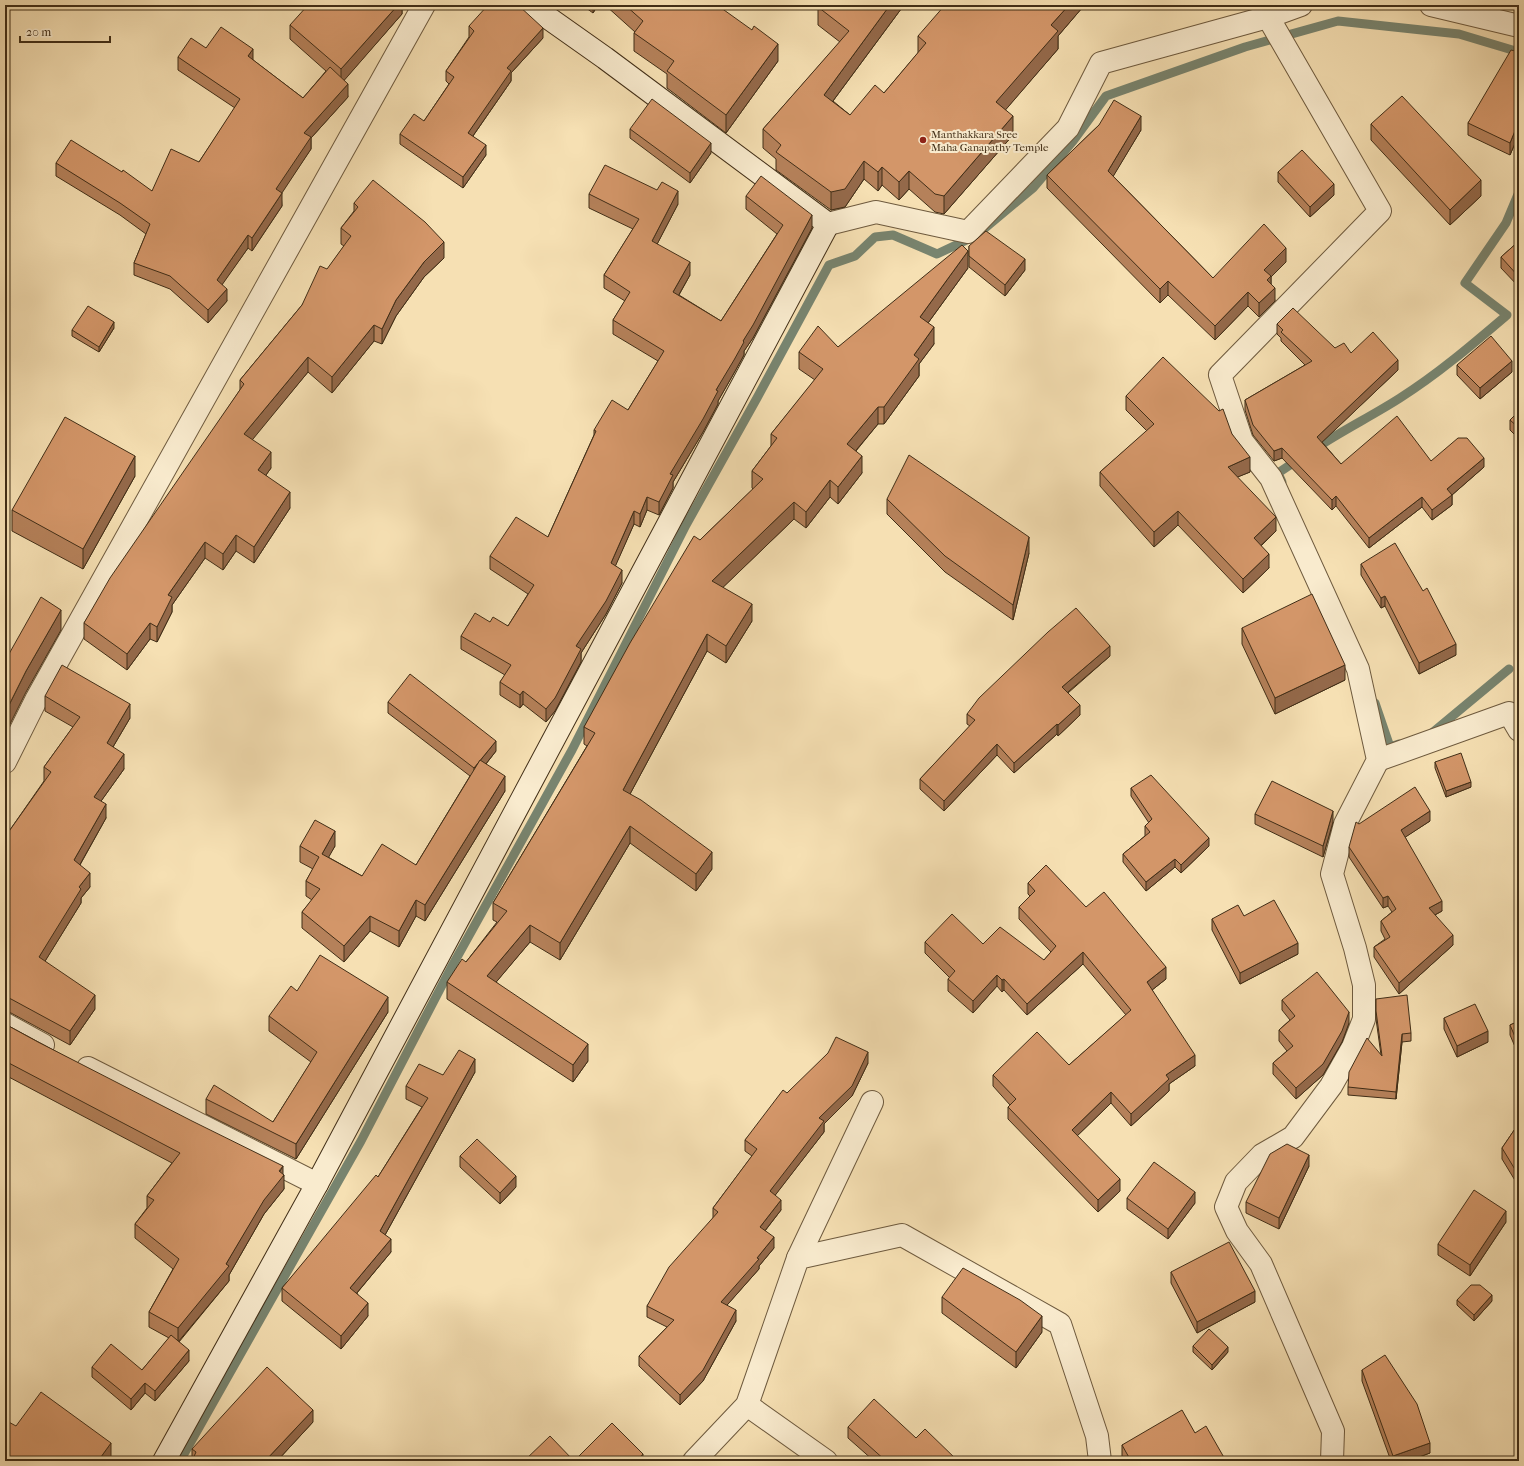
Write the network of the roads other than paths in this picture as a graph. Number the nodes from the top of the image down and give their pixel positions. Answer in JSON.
{"nodes":[{"id":1,"x":424,"y":5,"type":"edge"},
{"id":2,"x":530,"y":5,"type":"edge"},
{"id":3,"x":1301,"y":5,"type":"edge"},
{"id":4,"x":1431,"y":5,"type":"edge"},
{"id":5,"x":1268,"y":17,"type":"junction"},
{"id":6,"x":1519,"y":26,"type":"edge"},
{"id":7,"x":828,"y":224,"type":"junction"},
{"id":8,"x":1519,"y":730,"type":"edge"},
{"id":9,"x":1378,"y":760,"type":"junction"},
{"id":10,"x":5,"y":762,"type":"edge"},
{"id":11,"x":5,"y":1024,"type":"edge"},
{"id":12,"x":872,"y":1102,"type":"dead end"},
{"id":13,"x":317,"y":1184,"type":"junction"},
{"id":14,"x":798,"y":1258,"type":"junction"},
{"id":15,"x":747,"y":1405,"type":"junction"},
{"id":16,"x":164,"y":1461,"type":"edge"},
{"id":17,"x":694,"y":1461,"type":"edge"},
{"id":18,"x":826,"y":1461,"type":"edge"},
{"id":19,"x":1100,"y":1461,"type":"edge"},
{"id":20,"x":1332,"y":1461,"type":"edge"}],
"edges":[{"from":1,"to":10,"type":"street"},
{"from":2,"to":7,"type":"street"},
{"from":3,"to":5,"type":"street"},
{"from":4,"to":6,"type":"street"},
{"from":5,"to":7,"type":"street"},
{"from":5,"to":9,"type":"street"},
{"from":7,"to":13,"type":"street"},
{"from":8,"to":9,"type":"street"},
{"from":9,"to":20,"type":"street"},
{"from":11,"to":13,"type":"street"},
{"from":12,"to":14,"type":"street"},
{"from":13,"to":16,"type":"street"},
{"from":14,"to":15,"type":"street"},
{"from":14,"to":19,"type":"street"},
{"from":15,"to":17,"type":"street"},
{"from":15,"to":18,"type":"street"}]}
